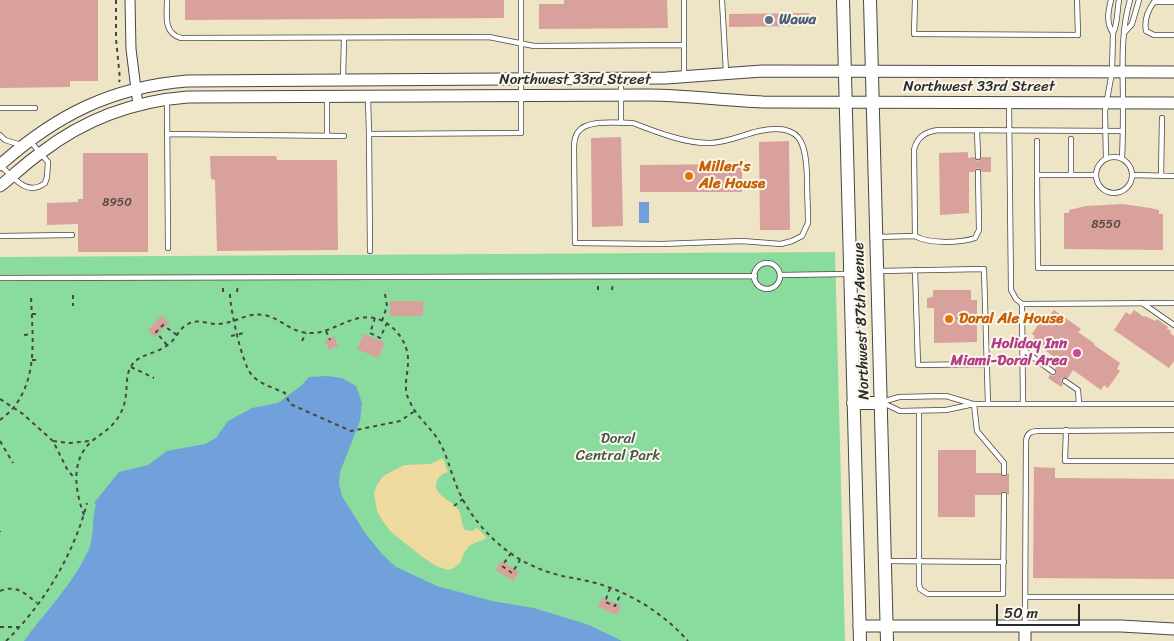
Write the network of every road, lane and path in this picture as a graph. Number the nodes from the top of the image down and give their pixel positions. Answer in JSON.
{"nodes":[{"id":1,"x":116,"y":0,"type":"edge"},
{"id":2,"x":130,"y":0,"type":"edge"},
{"id":3,"x":167,"y":0,"type":"edge"},
{"id":4,"x":521,"y":0,"type":"edge"},
{"id":5,"x":684,"y":0,"type":"edge"},
{"id":6,"x":722,"y":0,"type":"edge"},
{"id":7,"x":843,"y":0,"type":"edge"},
{"id":8,"x":870,"y":0,"type":"edge"},
{"id":9,"x":915,"y":0,"type":"edge"},
{"id":10,"x":1078,"y":0,"type":"edge"},
{"id":11,"x":1111,"y":0,"type":"edge"},
{"id":12,"x":1119,"y":0,"type":"edge"},
{"id":13,"x":1130,"y":0,"type":"edge"},
{"id":14,"x":1140,"y":0,"type":"edge"},
{"id":15,"x":1174,"y":2,"type":"edge"},
{"id":16,"x":1124,"y":32,"type":"junction"},
{"id":17,"x":1113,"y":33,"type":"junction"},
{"id":18,"x":1174,"y":35,"type":"edge"},
{"id":19,"x":344,"y":38,"type":"junction"},
{"id":20,"x":522,"y":43,"type":"junction"},
{"id":21,"x":684,"y":45,"type":"junction"},
{"id":22,"x":845,"y":70,"type":"junction"},
{"id":23,"x":872,"y":70,"type":"junction"},
{"id":24,"x":726,"y":72,"type":"junction"},
{"id":25,"x":1117,"y":72,"type":"junction"},
{"id":26,"x":1174,"y":72,"type":"edge"},
{"id":27,"x":684,"y":77,"type":"junction"},
{"id":28,"x":621,"y":78,"type":"junction"},
{"id":29,"x":349,"y":79,"type":"junction"},
{"id":30,"x":395,"y":79,"type":"junction"},
{"id":31,"x":522,"y":79,"type":"junction"},
{"id":32,"x":119,"y":82,"type":"dead end"},
{"id":33,"x":136,"y":89,"type":"junction"},
{"id":34,"x":521,"y":95,"type":"junction"},
{"id":35,"x":621,"y":95,"type":"junction"},
{"id":36,"x":327,"y":96,"type":"junction"},
{"id":37,"x":368,"y":96,"type":"junction"},
{"id":38,"x":167,"y":99,"type":"junction"},
{"id":39,"x":846,"y":102,"type":"junction"},
{"id":40,"x":873,"y":102,"type":"junction"},
{"id":41,"x":1010,"y":102,"type":"junction"},
{"id":42,"x":1106,"y":103,"type":"junction"},
{"id":43,"x":1123,"y":103,"type":"junction"},
{"id":44,"x":1174,"y":103,"type":"edge"},
{"id":45,"x":138,"y":105,"type":"junction"},
{"id":46,"x":0,"y":108,"type":"edge"},
{"id":47,"x":35,"y":108,"type":"dead end"},
{"id":48,"x":1162,"y":118,"type":"dead end"},
{"id":49,"x":621,"y":123,"type":"junction"},
{"id":50,"x":978,"y":130,"type":"junction"},
{"id":51,"x":1010,"y":130,"type":"junction"},
{"id":52,"x":1105,"y":130,"type":"junction"},
{"id":53,"x":1123,"y":130,"type":"junction"},
{"id":54,"x":167,"y":134,"type":"junction"},
{"id":55,"x":369,"y":134,"type":"junction"},
{"id":56,"x":0,"y":135,"type":"edge"},
{"id":57,"x":327,"y":136,"type":"junction"},
{"id":58,"x":344,"y":136,"type":"dead end"},
{"id":59,"x":1072,"y":139,"type":"dead end"},
{"id":60,"x":1037,"y":141,"type":"dead end"},
{"id":61,"x":26,"y":143,"type":"junction"},
{"id":62,"x":41,"y":152,"type":"junction"},
{"id":63,"x":978,"y":157,"type":"dead end"},
{"id":64,"x":1122,"y":158,"type":"junction"},
{"id":65,"x":1106,"y":159,"type":"junction"},
{"id":66,"x":0,"y":165,"type":"edge"},
{"id":67,"x":978,"y":172,"type":"dead end"},
{"id":68,"x":1037,"y":175,"type":"junction"},
{"id":69,"x":1071,"y":175,"type":"junction"},
{"id":70,"x":1096,"y":175,"type":"junction"},
{"id":71,"x":1132,"y":175,"type":"junction"},
{"id":72,"x":12,"y":176,"type":"junction"},
{"id":73,"x":1161,"y":176,"type":"junction"},
{"id":74,"x":1174,"y":176,"type":"edge"},
{"id":75,"x":0,"y":186,"type":"edge"},
{"id":76,"x":72,"y":235,"type":"dead end"},
{"id":77,"x":0,"y":236,"type":"edge"},
{"id":78,"x":915,"y":236,"type":"junction"},
{"id":79,"x":876,"y":237,"type":"junction"},
{"id":80,"x":168,"y":248,"type":"dead end"},
{"id":81,"x":370,"y":251,"type":"dead end"},
{"id":82,"x":1174,"y":268,"type":"edge"},
{"id":83,"x":915,"y":270,"type":"junction"},
{"id":84,"x":878,"y":271,"type":"junction"},
{"id":85,"x":850,"y":274,"type":"junction"},
{"id":86,"x":780,"y":275,"type":"junction"},
{"id":87,"x":754,"y":276,"type":"junction"},
{"id":88,"x":0,"y":278,"type":"edge"},
{"id":89,"x":598,"y":282,"type":"dead end"},
{"id":90,"x":612,"y":282,"type":"dead end"},
{"id":91,"x":223,"y":283,"type":"dead end"},
{"id":92,"x":238,"y":283,"type":"dead end"},
{"id":93,"x":598,"y":290,"type":"dead end"},
{"id":94,"x":612,"y":290,"type":"dead end"},
{"id":95,"x":223,"y":292,"type":"dead end"},
{"id":96,"x":237,"y":292,"type":"dead end"},
{"id":97,"x":230,"y":294,"type":"dead end"},
{"id":98,"x":385,"y":294,"type":"dead end"},
{"id":99,"x":31,"y":295,"type":"dead end"},
{"id":100,"x":73,"y":295,"type":"dead end"},
{"id":101,"x":1141,"y":303,"type":"junction"},
{"id":102,"x":1174,"y":303,"type":"edge"},
{"id":103,"x":1022,"y":304,"type":"junction"},
{"id":104,"x":74,"y":306,"type":"dead end"},
{"id":105,"x":32,"y":314,"type":"junction"},
{"id":106,"x":40,"y":314,"type":"dead end"},
{"id":107,"x":375,"y":318,"type":"junction"},
{"id":108,"x":234,"y":321,"type":"junction"},
{"id":109,"x":382,"y":321,"type":"junction"},
{"id":110,"x":387,"y":324,"type":"junction"},
{"id":111,"x":1174,"y":325,"type":"edge"},
{"id":112,"x":326,"y":331,"type":"junction"},
{"id":113,"x":244,"y":332,"type":"dead end"},
{"id":114,"x":306,"y":333,"type":"junction"},
{"id":115,"x":32,"y":334,"type":"junction"},
{"id":116,"x":237,"y":334,"type":"junction"},
{"id":117,"x":24,"y":335,"type":"dead end"},
{"id":118,"x":177,"y":335,"type":"junction"},
{"id":119,"x":231,"y":336,"type":"dead end"},
{"id":120,"x":330,"y":340,"type":"dead end"},
{"id":121,"x":302,"y":341,"type":"dead end"},
{"id":122,"x":168,"y":346,"type":"junction"},
{"id":123,"x":1022,"y":349,"type":"junction"},
{"id":124,"x":32,"y":360,"type":"junction"},
{"id":125,"x":40,"y":360,"type":"dead end"},
{"id":126,"x":986,"y":364,"type":"junction"},
{"id":127,"x":131,"y":367,"type":"junction"},
{"id":128,"x":1053,"y":372,"type":"dead end"},
{"id":129,"x":154,"y":378,"type":"dead end"},
{"id":130,"x":1066,"y":381,"type":"dead end"},
{"id":131,"x":0,"y":399,"type":"edge"},
{"id":132,"x":881,"y":402,"type":"junction"},
{"id":133,"x":853,"y":403,"type":"junction"},
{"id":134,"x":974,"y":404,"type":"junction"},
{"id":135,"x":988,"y":404,"type":"junction"},
{"id":136,"x":1022,"y":404,"type":"junction"},
{"id":137,"x":1079,"y":404,"type":"junction"},
{"id":138,"x":1174,"y":404,"type":"edge"},
{"id":139,"x":14,"y":408,"type":"junction"},
{"id":140,"x":415,"y":411,"type":"junction"},
{"id":141,"x":920,"y":411,"type":"junction"},
{"id":142,"x":0,"y":420,"type":"edge"},
{"id":143,"x":1066,"y":430,"type":"junction"},
{"id":144,"x":1174,"y":430,"type":"edge"},
{"id":145,"x":0,"y":441,"type":"edge"},
{"id":146,"x":53,"y":441,"type":"junction"},
{"id":147,"x":92,"y":441,"type":"junction"},
{"id":148,"x":1174,"y":461,"type":"edge"},
{"id":149,"x":13,"y":463,"type":"dead end"},
{"id":150,"x":1004,"y":473,"type":"dead end"},
{"id":151,"x":76,"y":479,"type":"junction"},
{"id":152,"x":1004,"y":495,"type":"dead end"},
{"id":153,"x":463,"y":499,"type":"junction"},
{"id":154,"x":87,"y":503,"type":"dead end"},
{"id":155,"x":454,"y":506,"type":"dead end"},
{"id":156,"x":84,"y":514,"type":"junction"},
{"id":157,"x":511,"y":554,"type":"junction"},
{"id":158,"x":521,"y":560,"type":"junction"},
{"id":159,"x":885,"y":561,"type":"junction"},
{"id":160,"x":919,"y":562,"type":"junction"},
{"id":161,"x":1004,"y":562,"type":"junction"},
{"id":162,"x":610,"y":588,"type":"junction"},
{"id":163,"x":0,"y":591,"type":"edge"},
{"id":164,"x":621,"y":592,"type":"junction"},
{"id":165,"x":1025,"y":597,"type":"junction"},
{"id":166,"x":1174,"y":597,"type":"edge"},
{"id":167,"x":38,"y":604,"type":"junction"},
{"id":168,"x":859,"y":626,"type":"junction"},
{"id":169,"x":886,"y":626,"type":"junction"},
{"id":170,"x":1025,"y":626,"type":"junction"},
{"id":171,"x":0,"y":627,"type":"edge"},
{"id":172,"x":20,"y":627,"type":"junction"},
{"id":173,"x":1174,"y":629,"type":"edge"},
{"id":174,"x":6,"y":641,"type":"edge"},
{"id":175,"x":688,"y":641,"type":"edge"},
{"id":176,"x":860,"y":641,"type":"edge"},
{"id":177,"x":887,"y":641,"type":"edge"},
{"id":178,"x":1026,"y":641,"type":"edge"}],
"edges":[{"from":1,"to":32,"type":"path"},
{"from":2,"to":33,"type":"street"},
{"from":3,"to":19,"type":"lane"},
{"from":4,"to":20,"type":"lane"},
{"from":5,"to":21,"type":"lane"},
{"from":6,"to":24,"type":"lane"},
{"from":7,"to":22,"type":"main road","name":"Northwest 87th Avenue"},
{"from":8,"to":23,"type":"main road","name":"Northwest 87th Avenue"},
{"from":9,"to":10,"type":"lane"},
{"from":11,"to":17,"type":"lane"},
{"from":12,"to":17,"type":"lane"},
{"from":13,"to":16,"type":"lane"},
{"from":14,"to":16,"type":"lane"},
{"from":15,"to":18,"type":"lane"},
{"from":16,"to":25,"type":"lane"},
{"from":17,"to":25,"type":"lane"},
{"from":19,"to":20,"type":"lane"},
{"from":19,"to":29,"type":"lane"},
{"from":20,"to":21,"type":"lane"},
{"from":20,"to":31,"type":"lane"},
{"from":21,"to":27,"type":"lane"},
{"from":22,"to":23,"type":"street","name":"Northwest 33rd Street"},
{"from":22,"to":24,"type":"street","name":"Northwest 33rd Street"},
{"from":22,"to":39,"type":"main road","name":"Northwest 87th Avenue"},
{"from":23,"to":25,"type":"street","name":"Northwest 33rd Street"},
{"from":23,"to":40,"type":"main road","name":"Northwest 87th Avenue"},
{"from":24,"to":27,"type":"street","name":"Northwest 33rd Street"},
{"from":25,"to":26,"type":"street","name":"Northwest 33rd Street"},
{"from":25,"to":42,"type":"lane"},
{"from":25,"to":43,"type":"lane"},
{"from":27,"to":28,"type":"street","name":"Northwest 33rd Street"},
{"from":28,"to":31,"type":"street","name":"Northwest 33rd Street"},
{"from":28,"to":35,"type":"lane"},
{"from":29,"to":30,"type":"street","name":"Northwest 33rd Street"},
{"from":29,"to":33,"type":"street","name":"Northwest 33rd Street"},
{"from":29,"to":37,"type":"street"},
{"from":30,"to":31,"type":"street","name":"Northwest 33rd Street"},
{"from":30,"to":37,"type":"street"},
{"from":31,"to":34,"type":"lane"},
{"from":33,"to":45,"type":"street"},
{"from":33,"to":61,"type":"street","name":"Northwest 33rd Street"},
{"from":34,"to":35,"type":"street","name":"Northwest 33rd Street"},
{"from":34,"to":37,"type":"street","name":"Northwest 33rd Street"},
{"from":34,"to":55,"type":"lane"},
{"from":35,"to":39,"type":"street","name":"Northwest 33rd Street"},
{"from":35,"to":49,"type":"lane"},
{"from":36,"to":37,"type":"street","name":"Northwest 33rd Street"},
{"from":36,"to":38,"type":"street","name":"Northwest 33rd Street"},
{"from":36,"to":57,"type":"lane"},
{"from":37,"to":55,"type":"lane"},
{"from":38,"to":45,"type":"street","name":"Northwest 33rd Street"},
{"from":38,"to":54,"type":"lane"},
{"from":39,"to":40,"type":"street","name":"Northwest 33rd Street"},
{"from":39,"to":85,"type":"main road","name":"Northwest 87th Avenue"},
{"from":40,"to":41,"type":"street","name":"Northwest 33rd Street"},
{"from":40,"to":79,"type":"main road","name":"Northwest 87th Avenue"},
{"from":41,"to":42,"type":"street","name":"Northwest 33rd Street"},
{"from":41,"to":51,"type":"lane"},
{"from":42,"to":43,"type":"street","name":"Northwest 33rd Street"},
{"from":42,"to":52,"type":"lane"},
{"from":43,"to":44,"type":"street","name":"Northwest 33rd Street"},
{"from":43,"to":53,"type":"lane"},
{"from":45,"to":62,"type":"street","name":"Northwest 33rd Street"},
{"from":46,"to":47,"type":"lane"},
{"from":48,"to":73,"type":"lane"},
{"from":49,"to":49,"type":"lane"},
{"from":50,"to":51,"type":"lane"},
{"from":50,"to":63,"type":"lane"},
{"from":50,"to":78,"type":"lane"},
{"from":51,"to":52,"type":"lane"},
{"from":51,"to":103,"type":"lane"},
{"from":52,"to":53,"type":"lane"},
{"from":52,"to":65,"type":"lane"},
{"from":53,"to":64,"type":"lane"},
{"from":54,"to":57,"type":"lane"},
{"from":54,"to":80,"type":"lane"},
{"from":55,"to":81,"type":"lane"},
{"from":56,"to":61,"type":"lane"},
{"from":57,"to":58,"type":"lane"},
{"from":59,"to":69,"type":"lane"},
{"from":60,"to":68,"type":"lane"},
{"from":61,"to":62,"type":"lane"},
{"from":61,"to":66,"type":"street","name":"Northwest 33rd Street"},
{"from":62,"to":72,"type":"street","name":"Northwest 33rd Street"},
{"from":62,"to":72,"type":"lane"},
{"from":64,"to":65,"type":"lane"},
{"from":64,"to":71,"type":"lane"},
{"from":65,"to":70,"type":"lane"},
{"from":66,"to":72,"type":"lane"},
{"from":67,"to":78,"type":"lane"},
{"from":68,"to":69,"type":"lane"},
{"from":68,"to":82,"type":"lane"},
{"from":69,"to":70,"type":"lane"},
{"from":70,"to":71,"type":"lane"},
{"from":71,"to":73,"type":"lane"},
{"from":72,"to":75,"type":"street","name":"Northwest 33rd Street"},
{"from":73,"to":74,"type":"lane"},
{"from":76,"to":77,"type":"lane"},
{"from":78,"to":79,"type":"lane"},
{"from":79,"to":84,"type":"main road","name":"Northwest 87th Avenue"},
{"from":83,"to":84,"type":"lane"},
{"from":83,"to":126,"type":"lane"},
{"from":83,"to":126,"type":"lane"},
{"from":84,"to":132,"type":"main road","name":"Northwest 87th Avenue"},
{"from":85,"to":86,"type":"lane"},
{"from":85,"to":133,"type":"main road","name":"Northwest 87th Avenue"},
{"from":86,"to":87,"type":"lane"},
{"from":86,"to":87,"type":"lane"},
{"from":87,"to":88,"type":"lane"},
{"from":89,"to":93,"type":"path"},
{"from":90,"to":94,"type":"path"},
{"from":91,"to":95,"type":"path"},
{"from":92,"to":96,"type":"path"},
{"from":97,"to":108,"type":"path"},
{"from":98,"to":109,"type":"path"},
{"from":99,"to":105,"type":"path"},
{"from":100,"to":104,"type":"path"},
{"from":101,"to":102,"type":"lane"},
{"from":101,"to":103,"type":"lane"},
{"from":101,"to":111,"type":"lane"},
{"from":103,"to":123,"type":"lane"},
{"from":105,"to":106,"type":"path"},
{"from":105,"to":115,"type":"path"},
{"from":107,"to":109,"type":"path"},
{"from":107,"to":110,"type":"path"},
{"from":107,"to":112,"type":"path"},
{"from":108,"to":114,"type":"path"},
{"from":108,"to":116,"type":"path"},
{"from":108,"to":118,"type":"path"},
{"from":109,"to":110,"type":"path"},
{"from":110,"to":140,"type":"path"},
{"from":112,"to":114,"type":"path"},
{"from":112,"to":120,"type":"path"},
{"from":113,"to":116,"type":"path"},
{"from":114,"to":121,"type":"path"},
{"from":115,"to":117,"type":"path"},
{"from":115,"to":124,"type":"path"},
{"from":116,"to":119,"type":"path"},
{"from":116,"to":140,"type":"path"},
{"from":118,"to":122,"type":"path"},
{"from":118,"to":122,"type":"path"},
{"from":122,"to":127,"type":"path"},
{"from":123,"to":128,"type":"lane"},
{"from":123,"to":136,"type":"lane"},
{"from":124,"to":125,"type":"path"},
{"from":124,"to":139,"type":"path"},
{"from":126,"to":135,"type":"lane"},
{"from":127,"to":129,"type":"path"},
{"from":127,"to":147,"type":"path"},
{"from":130,"to":137,"type":"lane"},
{"from":131,"to":139,"type":"path"},
{"from":132,"to":133,"type":"main road"},
{"from":132,"to":134,"type":"lane"},
{"from":132,"to":141,"type":"lane"},
{"from":132,"to":159,"type":"main road","name":"Northwest 87th Avenue"},
{"from":133,"to":168,"type":"main road","name":"Northwest 87th Avenue"},
{"from":134,"to":135,"type":"lane"},
{"from":134,"to":141,"type":"lane"},
{"from":134,"to":150,"type":"lane"},
{"from":135,"to":136,"type":"lane"},
{"from":136,"to":137,"type":"lane"},
{"from":137,"to":138,"type":"lane"},
{"from":139,"to":142,"type":"path"},
{"from":139,"to":146,"type":"path"},
{"from":140,"to":153,"type":"path"},
{"from":141,"to":160,"type":"lane"},
{"from":143,"to":144,"type":"lane"},
{"from":143,"to":148,"type":"lane"},
{"from":143,"to":165,"type":"lane"},
{"from":145,"to":149,"type":"path"},
{"from":146,"to":147,"type":"path"},
{"from":146,"to":151,"type":"path"},
{"from":147,"to":151,"type":"path"},
{"from":151,"to":156,"type":"path"},
{"from":152,"to":161,"type":"lane"},
{"from":153,"to":155,"type":"path"},
{"from":153,"to":157,"type":"path"},
{"from":154,"to":156,"type":"path"},
{"from":156,"to":167,"type":"path"},
{"from":157,"to":158,"type":"path"},
{"from":157,"to":158,"type":"path"},
{"from":158,"to":162,"type":"path"},
{"from":159,"to":160,"type":"lane"},
{"from":159,"to":169,"type":"main road","name":"Northwest 87th Avenue"},
{"from":160,"to":161,"type":"lane"},
{"from":160,"to":161,"type":"lane"},
{"from":162,"to":164,"type":"path"},
{"from":162,"to":164,"type":"path"},
{"from":163,"to":167,"type":"path"},
{"from":164,"to":175,"type":"path"},
{"from":165,"to":166,"type":"lane"},
{"from":165,"to":170,"type":"lane"},
{"from":167,"to":172,"type":"path"},
{"from":168,"to":169,"type":"street"},
{"from":168,"to":176,"type":"main road","name":"Northwest 87th Avenue"},
{"from":169,"to":170,"type":"street"},
{"from":169,"to":177,"type":"main road","name":"Northwest 87th Avenue"},
{"from":170,"to":173,"type":"street"},
{"from":170,"to":178,"type":"street"},
{"from":171,"to":172,"type":"path"},
{"from":172,"to":174,"type":"path"}]}
